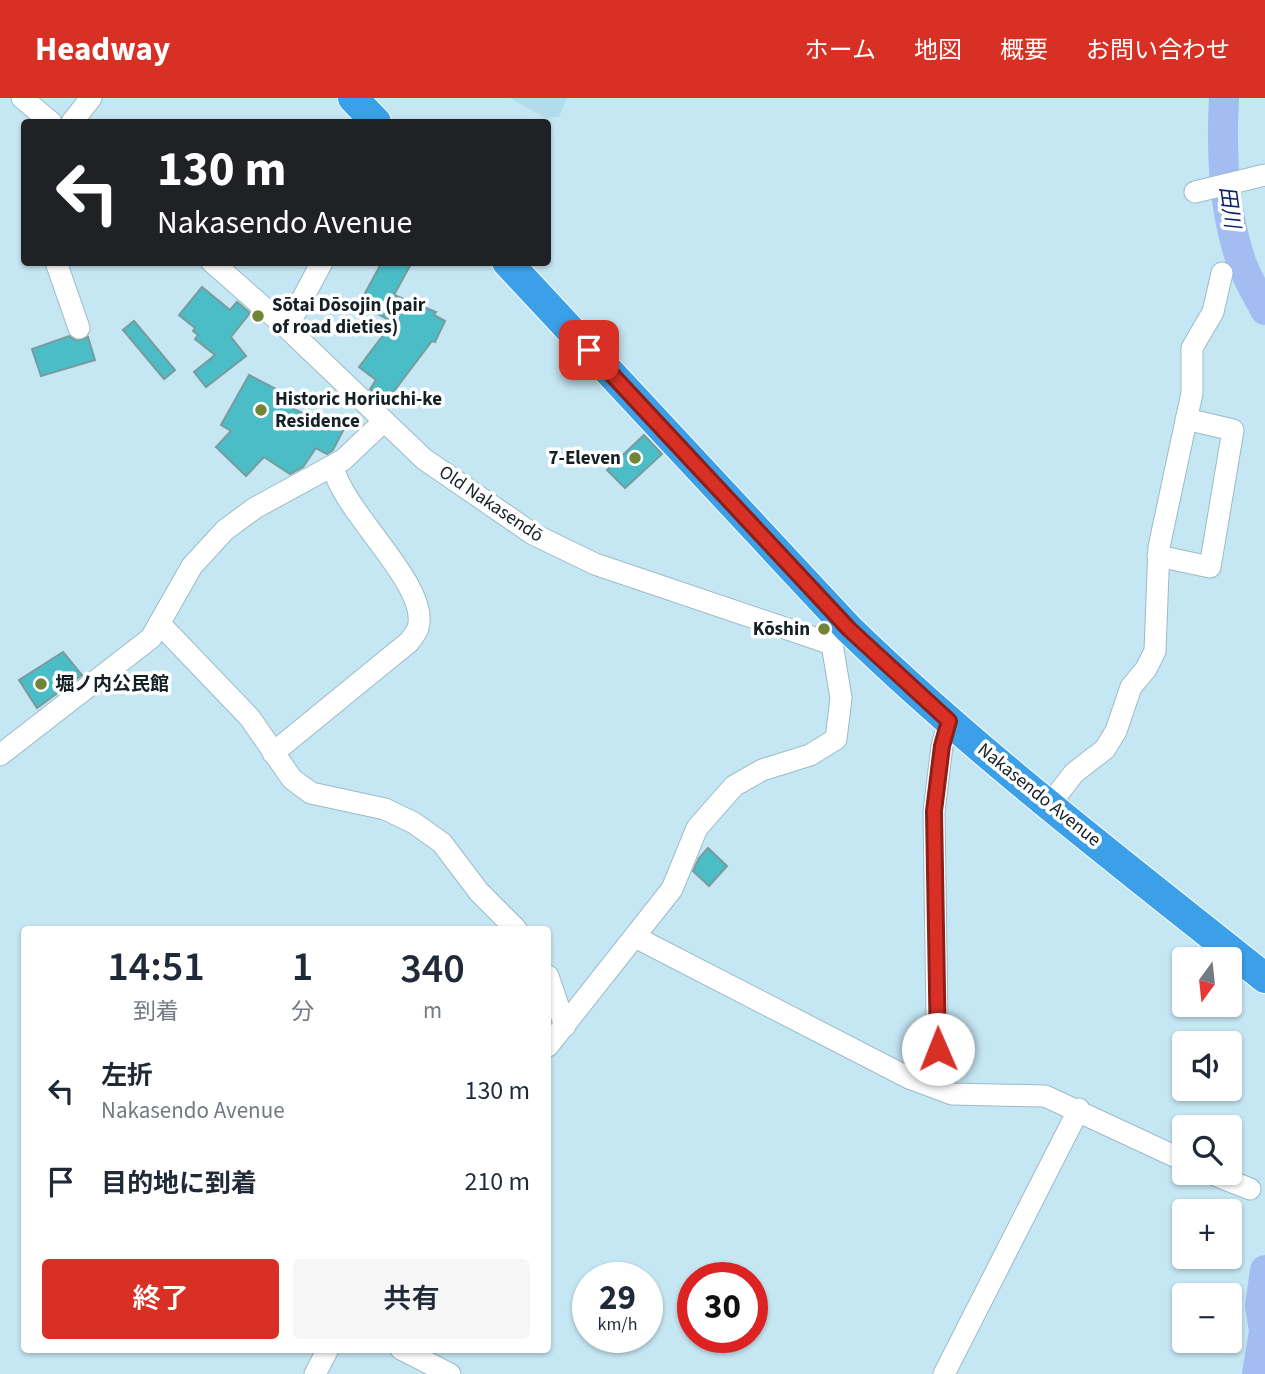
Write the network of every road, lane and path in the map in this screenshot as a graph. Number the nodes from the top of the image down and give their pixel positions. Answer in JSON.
{"nodes":[{"id":1,"x":22,"y":98,"type":"edge"},
{"id":2,"x":91,"y":98,"type":"edge"},
{"id":3,"x":353,"y":98,"type":"edge"},
{"id":4,"x":47,"y":119,"type":"edge"},
{"id":5,"x":74,"y":119,"type":"edge"},
{"id":6,"x":373,"y":119,"type":"edge"},
{"id":7,"x":1265,"y":176,"type":"edge"},
{"id":8,"x":1198,"y":192,"type":"dead end"},
{"id":9,"x":57,"y":266,"type":"edge"},
{"id":10,"x":217,"y":266,"type":"edge"},
{"id":11,"x":320,"y":266,"type":"edge"},
{"id":12,"x":511,"y":266,"type":"edge"},
{"id":13,"x":1222,"y":273,"type":"dead end"},
{"id":14,"x":79,"y":328,"type":"dead end"},
{"id":15,"x":287,"y":328,"type":"junction"},
{"id":16,"x":1186,"y":419,"type":"junction"},
{"id":17,"x":383,"y":422,"type":"junction"},
{"id":18,"x":333,"y":466,"type":"junction"},
{"id":19,"x":1158,"y":556,"type":"junction"},
{"id":20,"x":161,"y":625,"type":"junction"},
{"id":21,"x":841,"y":636,"type":"junction"},
{"id":22,"x":949,"y":721,"type":"junction"},
{"id":23,"x":273,"y":753,"type":"junction"},
{"id":24,"x":0,"y":755,"type":"edge"},
{"id":25,"x":1050,"y":804,"type":"junction"},
{"id":26,"x":513,"y":926,"type":"edge"},
{"id":27,"x":635,"y":937,"type":"junction"},
{"id":28,"x":1265,"y":978,"type":"edge"},
{"id":29,"x":551,"y":985,"type":"edge"},
{"id":30,"x":565,"y":1026,"type":"junction"},
{"id":31,"x":551,"y":1042,"type":"edge"},
{"id":32,"x":938,"y":1089,"type":"junction"},
{"id":33,"x":1079,"y":1109,"type":"junction"},
{"id":34,"x":1172,"y":1155,"type":"edge"},
{"id":35,"x":1240,"y":1185,"type":"edge"},
{"id":36,"x":1250,"y":1189,"type":"dead end"},
{"id":37,"x":326,"y":1353,"type":"edge"},
{"id":38,"x":409,"y":1353,"type":"edge"},
{"id":39,"x":315,"y":1374,"type":"edge"},
{"id":40,"x":450,"y":1374,"type":"edge"},
{"id":41,"x":944,"y":1374,"type":"edge"}],
"edges":[{"from":1,"to":4,"type":"street"},
{"from":2,"to":5,"type":"street"},
{"from":3,"to":6,"type":"highway"},
{"from":7,"to":8,"type":"street"},
{"from":9,"to":14,"type":"street"},
{"from":10,"to":15,"type":"street","name":"Old Nakasendō"},
{"from":11,"to":15,"type":"street"},
{"from":12,"to":21,"type":"highway","name":"Nakasendo Avenue"},
{"from":13,"to":16,"type":"street"},
{"from":15,"to":17,"type":"street","name":"Old Nakasendō"},
{"from":16,"to":19,"type":"street"},
{"from":16,"to":19,"type":"street"},
{"from":17,"to":18,"type":"street"},
{"from":17,"to":21,"type":"street","name":"Old Nakasendō"},
{"from":18,"to":20,"type":"street"},
{"from":18,"to":23,"type":"street"},
{"from":19,"to":25,"type":"street"},
{"from":20,"to":23,"type":"street"},
{"from":20,"to":24,"type":"street"},
{"from":21,"to":22,"type":"highway","name":"Nakasendo Avenue"},
{"from":21,"to":27,"type":"street"},
{"from":22,"to":25,"type":"highway","name":"Nakasendo Avenue"},
{"from":22,"to":32,"type":"street"},
{"from":23,"to":26,"type":"street"},
{"from":25,"to":28,"type":"highway","name":"Nakasendo Avenue"},
{"from":27,"to":30,"type":"street"},
{"from":27,"to":32,"type":"street"},
{"from":29,"to":30,"type":"street"},
{"from":30,"to":31,"type":"street"},
{"from":32,"to":33,"type":"street"},
{"from":33,"to":34,"type":"street"},
{"from":33,"to":41,"type":"street"},
{"from":35,"to":36,"type":"street"},
{"from":37,"to":39,"type":"street"},
{"from":38,"to":40,"type":"street"}]}
